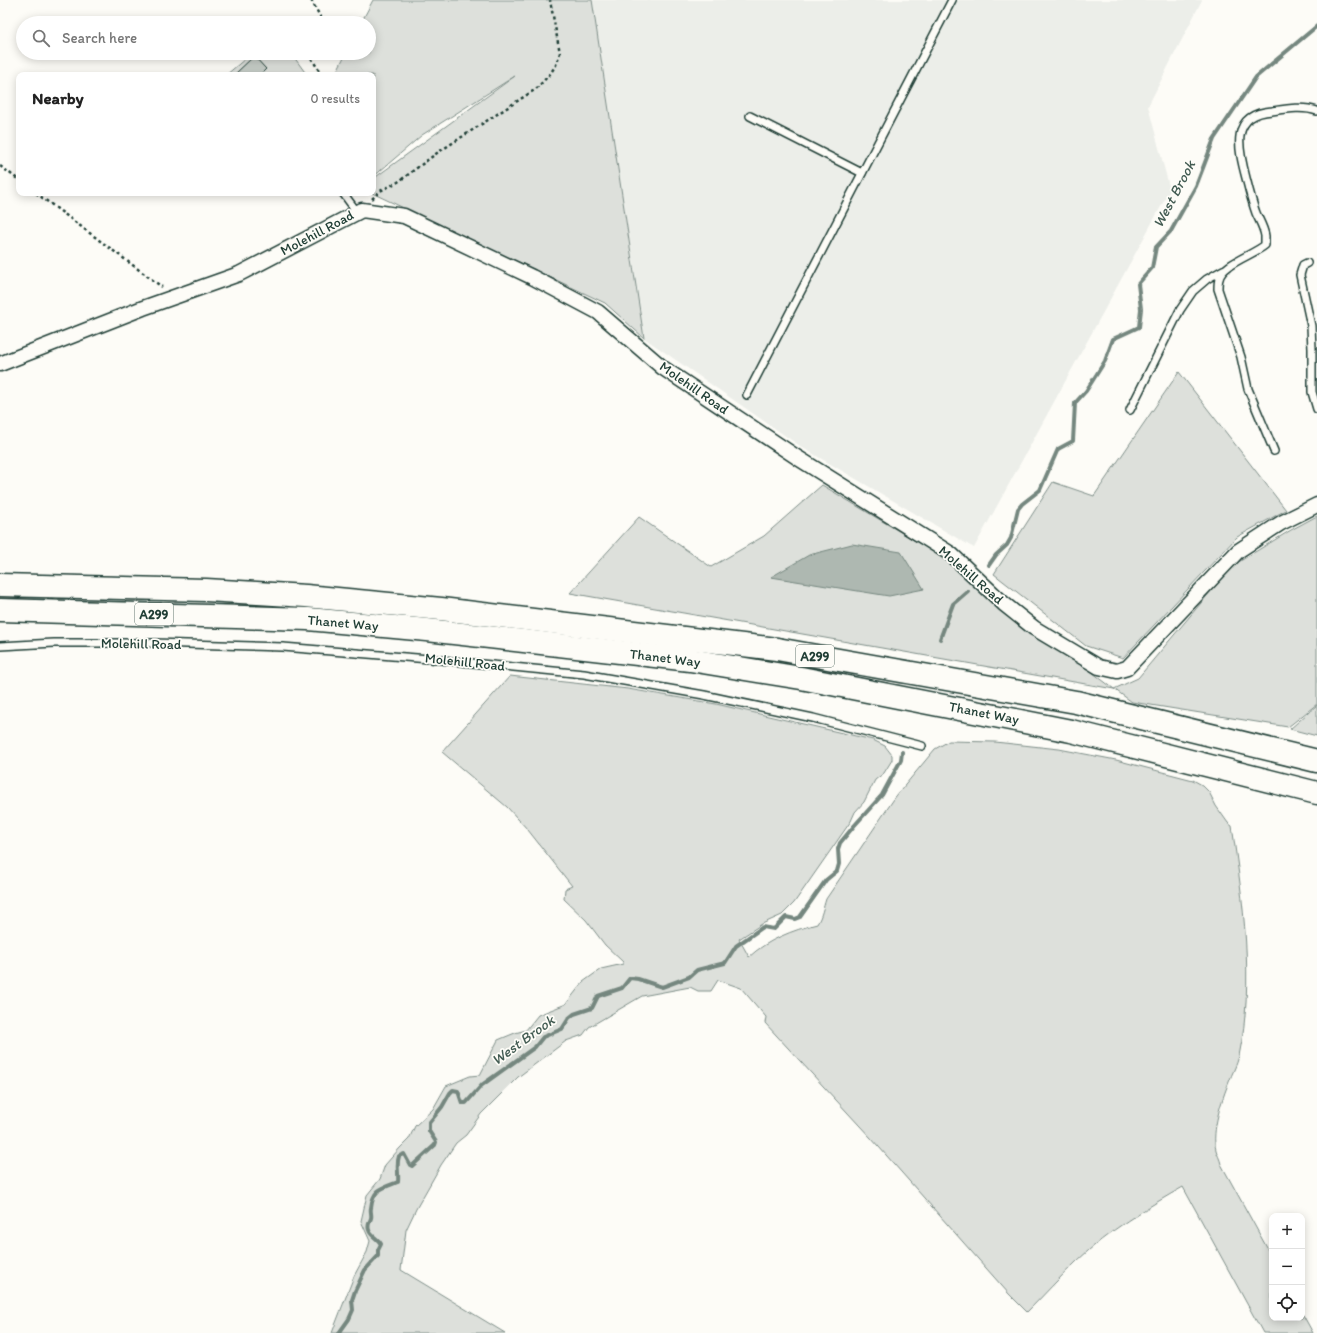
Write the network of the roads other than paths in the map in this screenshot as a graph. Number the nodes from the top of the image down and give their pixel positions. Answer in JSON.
{"nodes":[{"id":1,"x":952,"y":0,"type":"edge"},
{"id":2,"x":1317,"y":111,"type":"edge"},
{"id":3,"x":750,"y":116,"type":"dead end"},
{"id":4,"x":862,"y":173,"type":"junction"},
{"id":5,"x":346,"y":196,"type":"edge"},
{"id":6,"x":360,"y":211,"type":"junction"},
{"id":7,"x":1307,"y":263,"type":"dead end"},
{"id":8,"x":1226,"y":268,"type":"junction"},
{"id":9,"x":0,"y":364,"type":"edge"},
{"id":10,"x":747,"y":395,"type":"dead end"},
{"id":11,"x":1317,"y":409,"type":"edge"},
{"id":12,"x":1130,"y":410,"type":"dead end"},
{"id":13,"x":1274,"y":451,"type":"dead end"},
{"id":14,"x":1317,"y":505,"type":"edge"},
{"id":15,"x":0,"y":586,"type":"edge"},
{"id":16,"x":0,"y":610,"type":"edge"},
{"id":17,"x":0,"y":646,"type":"edge"},
{"id":18,"x":922,"y":746,"type":"dead end"},
{"id":19,"x":1317,"y":761,"type":"edge"},
{"id":20,"x":1317,"y":793,"type":"edge"}],
"edges":[{"from":1,"to":4,"type":"lane"},
{"from":2,"to":8,"type":"lane"},
{"from":3,"to":4,"type":"lane"},
{"from":4,"to":10,"type":"lane"},
{"from":5,"to":6,"type":"lane"},
{"from":6,"to":9,"type":"street","name":"Molehill Road"},
{"from":6,"to":14,"type":"street","name":"Molehill Road"},
{"from":7,"to":11,"type":"lane"},
{"from":8,"to":12,"type":"lane"},
{"from":8,"to":13,"type":"lane"},
{"from":15,"to":19,"type":"highway","name":"Thanet Way","number":"A299"},
{"from":16,"to":20,"type":"highway","name":"Thanet Way","number":"A299"},
{"from":17,"to":18,"type":"lane","name":"Molehill Road"}]}
